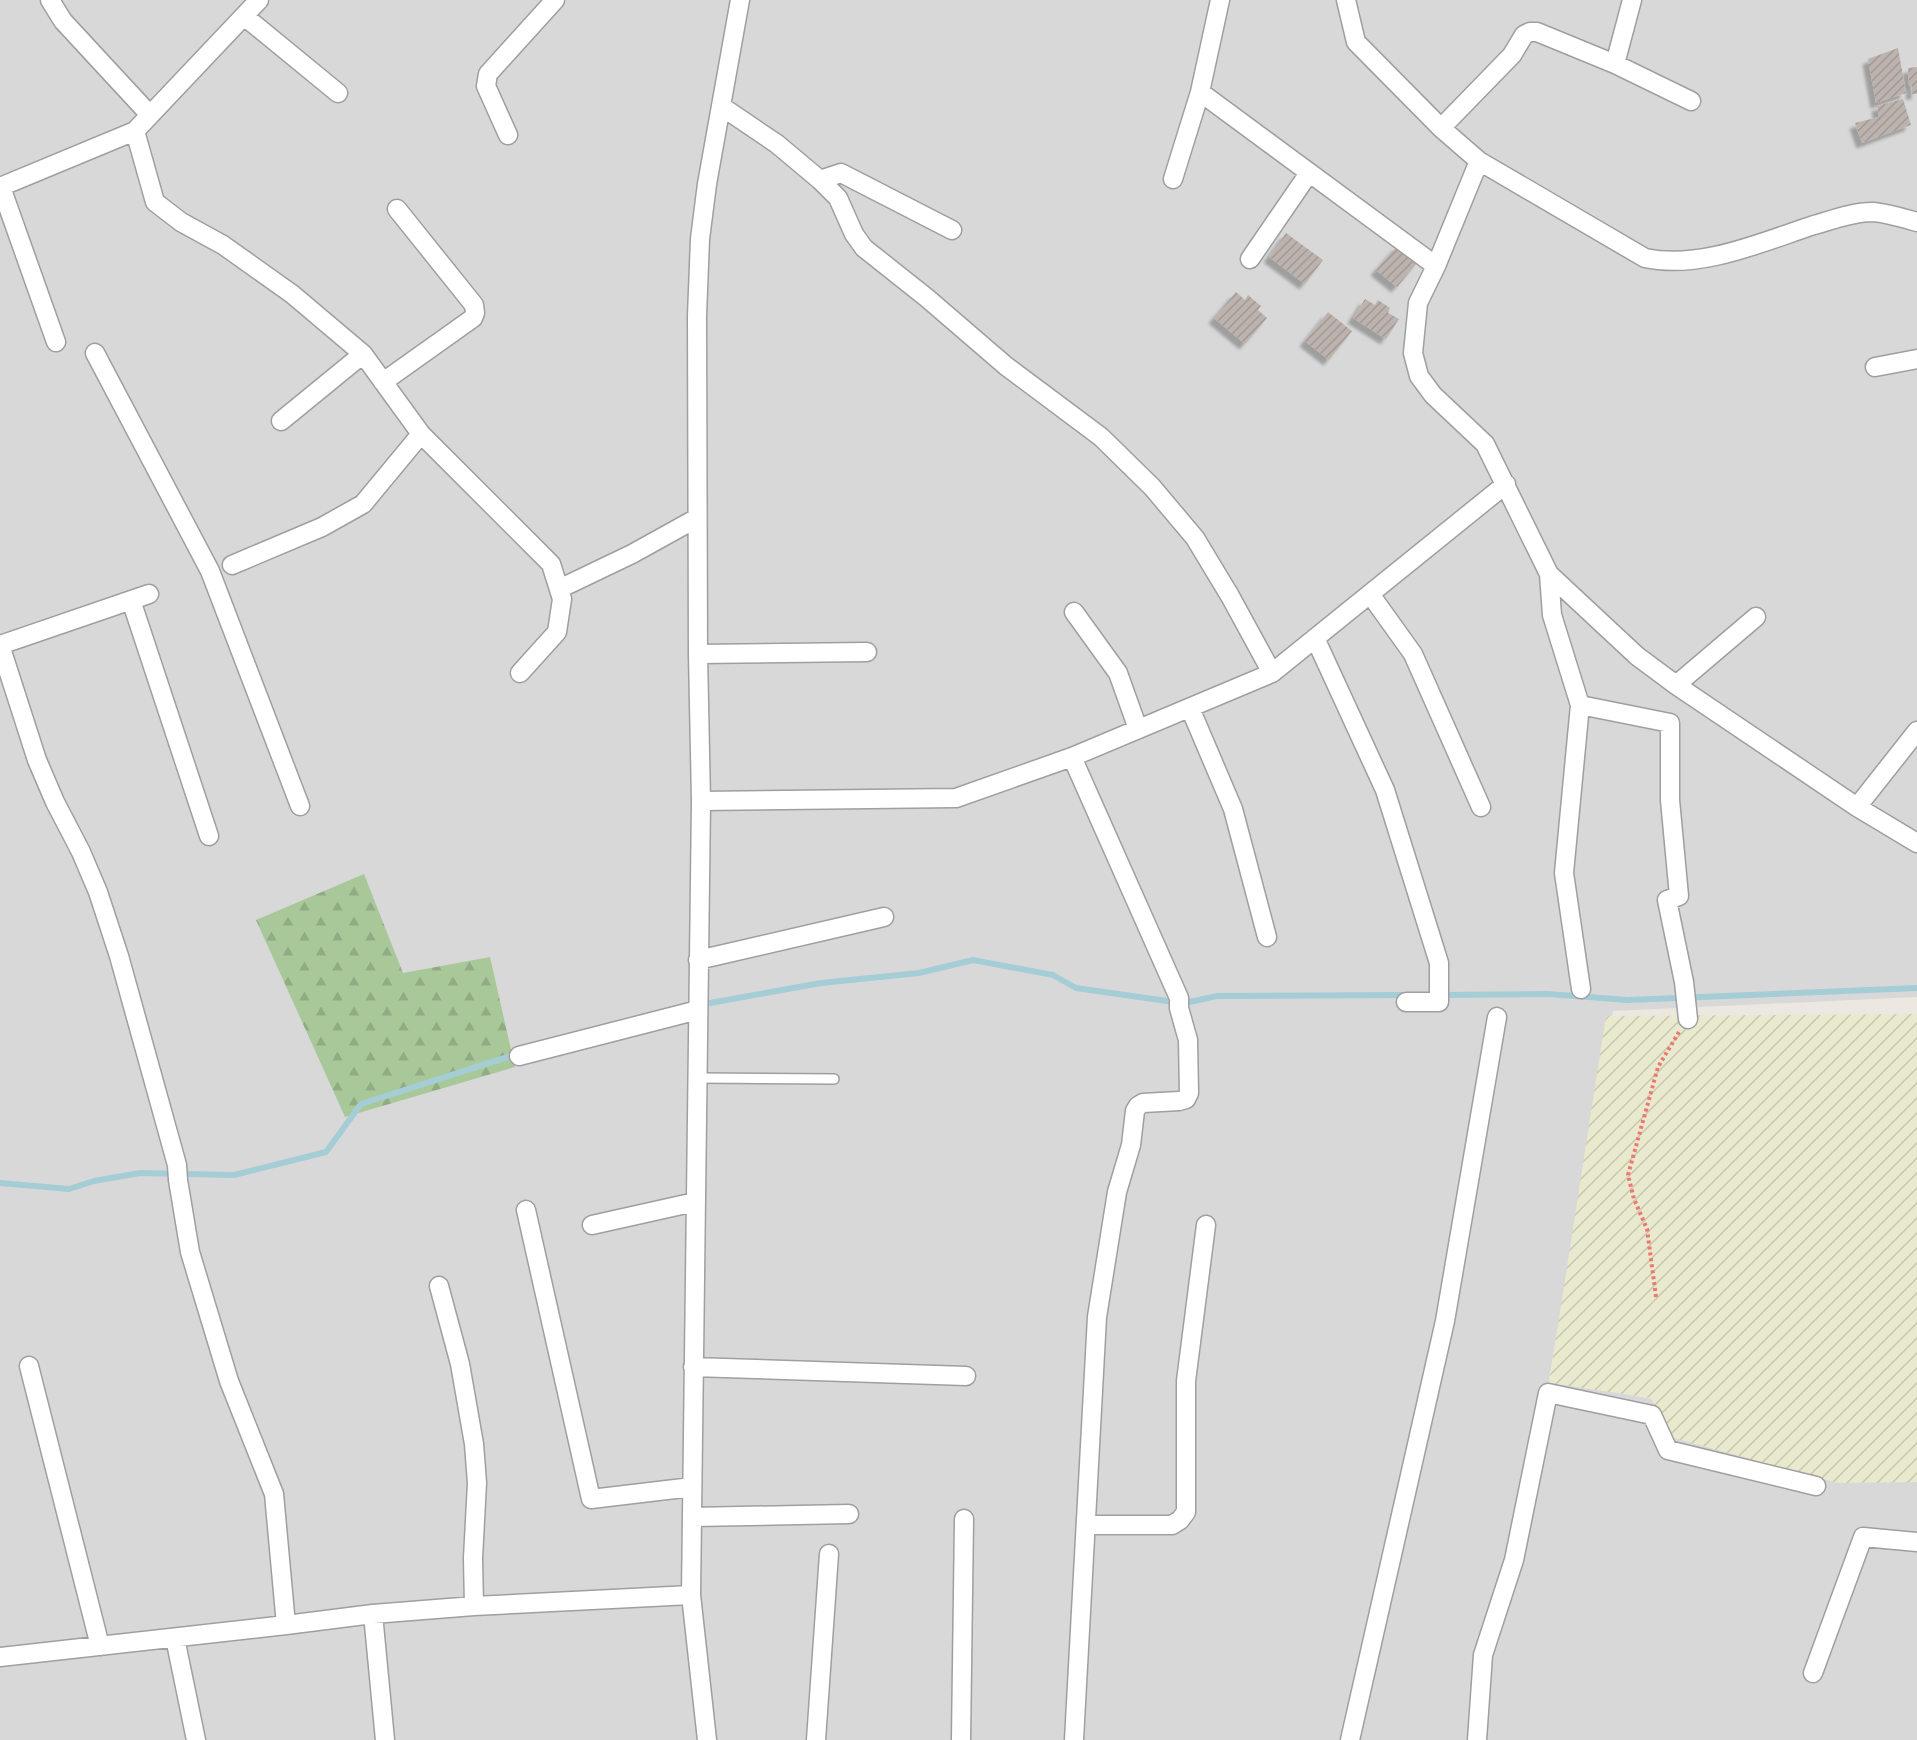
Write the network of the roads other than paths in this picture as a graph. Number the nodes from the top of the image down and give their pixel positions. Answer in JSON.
{"nodes":[{"id":1,"x":50,"y":0,"type":"edge"},
{"id":2,"x":260,"y":0,"type":"edge"},
{"id":3,"x":555,"y":0,"type":"edge"},
{"id":4,"x":740,"y":0,"type":"edge"},
{"id":5,"x":1220,"y":0,"type":"edge"},
{"id":6,"x":1346,"y":0,"type":"edge"},
{"id":7,"x":1632,"y":0,"type":"edge"},
{"id":8,"x":244,"y":16,"type":"junction"},
{"id":9,"x":1615,"y":64,"type":"junction"},
{"id":10,"x":1200,"y":92,"type":"junction"},
{"id":11,"x":338,"y":93,"type":"dead end"},
{"id":12,"x":1691,"y":101,"type":"dead end"},
{"id":13,"x":721,"y":106,"type":"junction"},
{"id":14,"x":150,"y":115,"type":"junction"},
{"id":15,"x":1441,"y":128,"type":"junction"},
{"id":16,"x":135,"y":131,"type":"junction"},
{"id":17,"x":508,"y":135,"type":"dead end"},
{"id":18,"x":1479,"y":161,"type":"junction"},
{"id":19,"x":1309,"y":173,"type":"junction"},
{"id":20,"x":1173,"y":179,"type":"dead end"},
{"id":21,"x":820,"y":180,"type":"junction"},
{"id":22,"x":0,"y":187,"type":"edge"},
{"id":23,"x":397,"y":209,"type":"dead end"},
{"id":24,"x":1917,"y":222,"type":"edge"},
{"id":25,"x":952,"y":230,"type":"dead end"},
{"id":26,"x":1250,"y":259,"type":"dead end"},
{"id":27,"x":1436,"y":266,"type":"junction"},
{"id":28,"x":56,"y":342,"type":"dead end"},
{"id":29,"x":95,"y":353,"type":"dead end"},
{"id":30,"x":363,"y":354,"type":"junction"},
{"id":31,"x":1917,"y":359,"type":"edge"},
{"id":32,"x":1875,"y":367,"type":"dead end"},
{"id":33,"x":383,"y":382,"type":"junction"},
{"id":34,"x":281,"y":421,"type":"dead end"},
{"id":35,"x":421,"y":434,"type":"junction"},
{"id":36,"x":1506,"y":484,"type":"junction"},
{"id":37,"x":697,"y":518,"type":"junction"},
{"id":38,"x":232,"y":565,"type":"dead end"},
{"id":39,"x":1549,"y":574,"type":"junction"},
{"id":40,"x":559,"y":589,"type":"junction"},
{"id":41,"x":149,"y":594,"type":"dead end"},
{"id":42,"x":1370,"y":594,"type":"junction"},
{"id":43,"x":130,"y":600,"type":"junction"},
{"id":44,"x":1074,"y":612,"type":"dead end"},
{"id":45,"x":1756,"y":617,"type":"dead end"},
{"id":46,"x":1315,"y":638,"type":"junction"},
{"id":47,"x":0,"y":645,"type":"edge"},
{"id":48,"x":867,"y":652,"type":"dead end"},
{"id":49,"x":698,"y":654,"type":"junction"},
{"id":50,"x":520,"y":673,"type":"dead end"},
{"id":51,"x":1272,"y":674,"type":"junction"},
{"id":52,"x":1676,"y":685,"type":"junction"},
{"id":53,"x":1580,"y":705,"type":"junction"},
{"id":54,"x":1190,"y":708,"type":"junction"},
{"id":55,"x":1138,"y":729,"type":"junction"},
{"id":56,"x":1917,"y":731,"type":"edge"},
{"id":57,"x":1072,"y":757,"type":"junction"},
{"id":58,"x":701,"y":801,"type":"junction"},
{"id":59,"x":300,"y":806,"type":"dead end"},
{"id":60,"x":1481,"y":807,"type":"dead end"},
{"id":61,"x":1857,"y":807,"type":"junction"},
{"id":62,"x":209,"y":836,"type":"dead end"},
{"id":63,"x":1917,"y":843,"type":"edge"},
{"id":64,"x":884,"y":917,"type":"dead end"},
{"id":65,"x":1267,"y":937,"type":"dead end"},
{"id":66,"x":698,"y":960,"type":"junction"},
{"id":67,"x":1581,"y":989,"type":"dead end"},
{"id":68,"x":1406,"y":1002,"type":"dead end"},
{"id":69,"x":1687,"y":1005,"type":"road end"},
{"id":70,"x":698,"y":1010,"type":"junction"},
{"id":71,"x":1497,"y":1017,"type":"dead end"},
{"id":72,"x":519,"y":1056,"type":"dead end"},
{"id":73,"x":697,"y":1078,"type":"junction"},
{"id":74,"x":834,"y":1079,"type":"dead end"},
{"id":75,"x":695,"y":1202,"type":"junction"},
{"id":76,"x":526,"y":1210,"type":"dead end"},
{"id":77,"x":592,"y":1225,"type":"dead end"},
{"id":78,"x":1206,"y":1225,"type":"dead end"},
{"id":79,"x":439,"y":1286,"type":"dead end"},
{"id":80,"x":29,"y":1366,"type":"dead end"},
{"id":81,"x":693,"y":1367,"type":"junction"},
{"id":82,"x":966,"y":1376,"type":"dead end"},
{"id":83,"x":1816,"y":1486,"type":"dead end"},
{"id":84,"x":692,"y":1487,"type":"junction"},
{"id":85,"x":849,"y":1514,"type":"dead end"},
{"id":86,"x":692,"y":1517,"type":"junction"},
{"id":87,"x":964,"y":1519,"type":"dead end"},
{"id":88,"x":1086,"y":1525,"type":"junction"},
{"id":89,"x":1917,"y":1542,"type":"edge"},
{"id":90,"x":829,"y":1554,"type":"dead end"},
{"id":91,"x":692,"y":1595,"type":"junction"},
{"id":92,"x":474,"y":1606,"type":"junction"},
{"id":93,"x":373,"y":1614,"type":"junction"},
{"id":94,"x":286,"y":1625,"type":"junction"},
{"id":95,"x":175,"y":1638,"type":"junction"},
{"id":96,"x":100,"y":1646,"type":"junction"},
{"id":97,"x":0,"y":1656,"type":"edge"},
{"id":98,"x":1813,"y":1673,"type":"dead end"},
{"id":99,"x":196,"y":1740,"type":"edge"},
{"id":100,"x":385,"y":1740,"type":"edge"},
{"id":101,"x":706,"y":1740,"type":"edge"},
{"id":102,"x":816,"y":1740,"type":"edge"},
{"id":103,"x":961,"y":1740,"type":"edge"},
{"id":104,"x":1074,"y":1740,"type":"edge"},
{"id":105,"x":1350,"y":1740,"type":"edge"},
{"id":106,"x":1477,"y":1740,"type":"edge"}],
"edges":[{"from":1,"to":14,"type":"street"},
{"from":2,"to":8,"type":"street"},
{"from":3,"to":17,"type":"street"},
{"from":4,"to":13,"type":"street"},
{"from":5,"to":10,"type":"street"},
{"from":6,"to":15,"type":"street"},
{"from":7,"to":9,"type":"street"},
{"from":8,"to":11,"type":"street"},
{"from":8,"to":14,"type":"street"},
{"from":9,"to":12,"type":"street"},
{"from":9,"to":15,"type":"street"},
{"from":10,"to":19,"type":"street"},
{"from":10,"to":20,"type":"street"},
{"from":13,"to":21,"type":"street"},
{"from":13,"to":37,"type":"street"},
{"from":14,"to":16,"type":"street"},
{"from":15,"to":18,"type":"street"},
{"from":16,"to":22,"type":"street"},
{"from":16,"to":30,"type":"street"},
{"from":18,"to":24,"type":"street"},
{"from":18,"to":27,"type":"street"},
{"from":19,"to":26,"type":"street"},
{"from":19,"to":27,"type":"street"},
{"from":21,"to":25,"type":"street"},
{"from":21,"to":51,"type":"street"},
{"from":22,"to":28,"type":"street"},
{"from":23,"to":33,"type":"street"},
{"from":27,"to":36,"type":"street"},
{"from":29,"to":59,"type":"street"},
{"from":30,"to":33,"type":"street"},
{"from":30,"to":34,"type":"street"},
{"from":31,"to":32,"type":"street"},
{"from":33,"to":35,"type":"street"},
{"from":35,"to":38,"type":"street"},
{"from":35,"to":40,"type":"street"},
{"from":36,"to":39,"type":"street"},
{"from":36,"to":42,"type":"street"},
{"from":37,"to":40,"type":"street"},
{"from":37,"to":49,"type":"street"},
{"from":39,"to":52,"type":"street"},
{"from":39,"to":53,"type":"street"},
{"from":40,"to":50,"type":"street"},
{"from":41,"to":43,"type":"street"},
{"from":42,"to":46,"type":"street"},
{"from":42,"to":60,"type":"street"},
{"from":43,"to":47,"type":"street"},
{"from":43,"to":62,"type":"street"},
{"from":44,"to":55,"type":"street"},
{"from":45,"to":52,"type":"street"},
{"from":46,"to":51,"type":"street"},
{"from":46,"to":68,"type":"street"},
{"from":47,"to":94,"type":"street"},
{"from":48,"to":49,"type":"street"},
{"from":49,"to":58,"type":"street"},
{"from":51,"to":54,"type":"street"},
{"from":52,"to":61,"type":"street"},
{"from":53,"to":67,"type":"street"},
{"from":53,"to":69,"type":"street"},
{"from":54,"to":55,"type":"street"},
{"from":54,"to":65,"type":"street"},
{"from":55,"to":57,"type":"street"},
{"from":56,"to":61,"type":"street"},
{"from":57,"to":58,"type":"street"},
{"from":57,"to":88,"type":"street"},
{"from":58,"to":66,"type":"street"},
{"from":61,"to":63,"type":"street"},
{"from":64,"to":66,"type":"street"},
{"from":66,"to":70,"type":"street"},
{"from":70,"to":72,"type":"street"},
{"from":70,"to":73,"type":"street"},
{"from":71,"to":105,"type":"street"},
{"from":73,"to":74,"type":"lane"},
{"from":73,"to":75,"type":"street"},
{"from":75,"to":77,"type":"street"},
{"from":75,"to":81,"type":"street"},
{"from":76,"to":84,"type":"street"},
{"from":78,"to":88,"type":"street"},
{"from":79,"to":92,"type":"street"},
{"from":80,"to":96,"type":"street"},
{"from":81,"to":82,"type":"street"},
{"from":81,"to":84,"type":"street"},
{"from":83,"to":106,"type":"street"},
{"from":84,"to":86,"type":"street"},
{"from":85,"to":86,"type":"street"},
{"from":86,"to":91,"type":"street"},
{"from":87,"to":103,"type":"street"},
{"from":88,"to":104,"type":"street"},
{"from":89,"to":98,"type":"street"},
{"from":90,"to":102,"type":"street"},
{"from":91,"to":92,"type":"street"},
{"from":91,"to":101,"type":"street"},
{"from":92,"to":93,"type":"street"},
{"from":93,"to":94,"type":"street"},
{"from":93,"to":100,"type":"street"},
{"from":94,"to":95,"type":"street"},
{"from":95,"to":96,"type":"street"},
{"from":95,"to":99,"type":"street"},
{"from":96,"to":97,"type":"street"}]}
